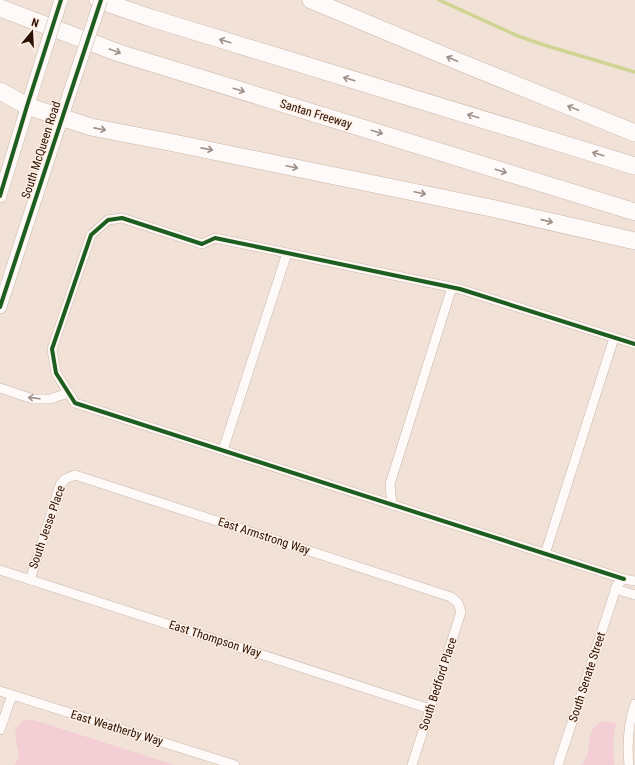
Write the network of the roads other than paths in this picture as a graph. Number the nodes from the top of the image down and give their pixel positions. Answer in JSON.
{"nodes":[{"id":1,"x":61,"y":0,"type":"edge"},
{"id":2,"x":100,"y":0,"type":"edge"},
{"id":3,"x":311,"y":0,"type":"edge"},
{"id":4,"x":0,"y":8,"type":"edge"},
{"id":5,"x":0,"y":91,"type":"edge"},
{"id":6,"x":27,"y":106,"type":"junction"},
{"id":7,"x":62,"y":118,"type":"junction"},
{"id":8,"x":635,"y":133,"type":"edge"},
{"id":9,"x":635,"y":166,"type":"edge"},
{"id":10,"x":0,"y":196,"type":"edge"},
{"id":11,"x":635,"y":212,"type":"edge"},
{"id":12,"x":635,"y":241,"type":"edge"},
{"id":13,"x":287,"y":253,"type":"junction"},
{"id":14,"x":452,"y":288,"type":"junction"},
{"id":15,"x":0,"y":306,"type":"edge"},
{"id":16,"x":614,"y":338,"type":"junction"},
{"id":17,"x":635,"y":344,"type":"edge"},
{"id":18,"x":0,"y":388,"type":"edge"},
{"id":19,"x":68,"y":393,"type":"junction"},
{"id":20,"x":223,"y":450,"type":"junction"},
{"id":21,"x":68,"y":477,"type":"joint"},
{"id":22,"x":392,"y":505,"type":"junction"},
{"id":23,"x":545,"y":554,"type":"junction"},
{"id":24,"x":0,"y":570,"type":"edge"},
{"id":25,"x":624,"y":579,"type":"junction"},
{"id":26,"x":30,"y":580,"type":"junction"},
{"id":27,"x":635,"y":581,"type":"edge"},
{"id":28,"x":615,"y":589,"type":"junction"},
{"id":29,"x":635,"y":595,"type":"edge"},
{"id":30,"x":458,"y":603,"type":"joint"},
{"id":31,"x":0,"y":691,"type":"edge"},
{"id":32,"x":12,"y":695,"type":"junction"},
{"id":33,"x":635,"y":704,"type":"edge"},
{"id":34,"x":430,"y":709,"type":"junction"},
{"id":35,"x":632,"y":728,"type":"edge"},
{"id":36,"x":0,"y":730,"type":"edge"},
{"id":37,"x":234,"y":765,"type":"edge"},
{"id":38,"x":412,"y":765,"type":"edge"},
{"id":39,"x":558,"y":765,"type":"edge"},
{"id":40,"x":629,"y":765,"type":"edge"}],
"edges":[{"from":1,"to":6,"type":"main road","name":"South McQueen Road","bridge":true},
{"from":2,"to":7,"type":"main road","name":"South McQueen Road","bridge":true},
{"from":9,"to":2,"type":"highway","one_way":true},
{"from":8,"to":3,"type":"highway","one_way":true},
{"from":4,"to":11,"type":"highway","name":"Santan Freeway","one_way":true},
{"from":5,"to":6,"type":"highway"},
{"from":6,"to":7,"type":"highway"},
{"from":6,"to":10,"type":"main road","name":"South McQueen Road"},
{"from":7,"to":12,"type":"highway","one_way":true},
{"from":7,"to":15,"type":"main road","name":"South McQueen Road"},
{"from":13,"to":14,"type":"street"},
{"from":13,"to":19,"type":"street"},
{"from":13,"to":20,"type":"street"},
{"from":14,"to":16,"type":"street"},
{"from":14,"to":22,"type":"street"},
{"from":16,"to":17,"type":"street"},
{"from":16,"to":23,"type":"street"},
{"from":19,"to":18,"type":"street","one_way":true},
{"from":19,"to":20,"type":"street"},
{"from":20,"to":22,"type":"street"},
{"from":21,"to":26,"type":"street","name":"South Jesse Place"},
{"from":21,"to":30,"type":"street","name":"East Armstrong Way"},
{"from":22,"to":23,"type":"street"},
{"from":23,"to":25,"type":"street"},
{"from":24,"to":26,"type":"street","name":"East Thompson Way"},
{"from":25,"to":27,"type":"street"},
{"from":25,"to":28,"type":"street","name":"South Senate Street"},
{"from":26,"to":34,"type":"street","name":"East Thompson Way"},
{"from":28,"to":29,"type":"street"},
{"from":28,"to":39,"type":"street","name":"South Senate Street"},
{"from":30,"to":34,"type":"street","name":"South Bedford Place"},
{"from":31,"to":32,"type":"street","name":"East Weatherby Way"},
{"from":32,"to":36,"type":"street"},
{"from":32,"to":37,"type":"street","name":"East Weatherby Way"},
{"from":33,"to":35,"type":"street"},
{"from":34,"to":38,"type":"street","name":"South Bedford Place"},
{"from":35,"to":40,"type":"street"}]}
